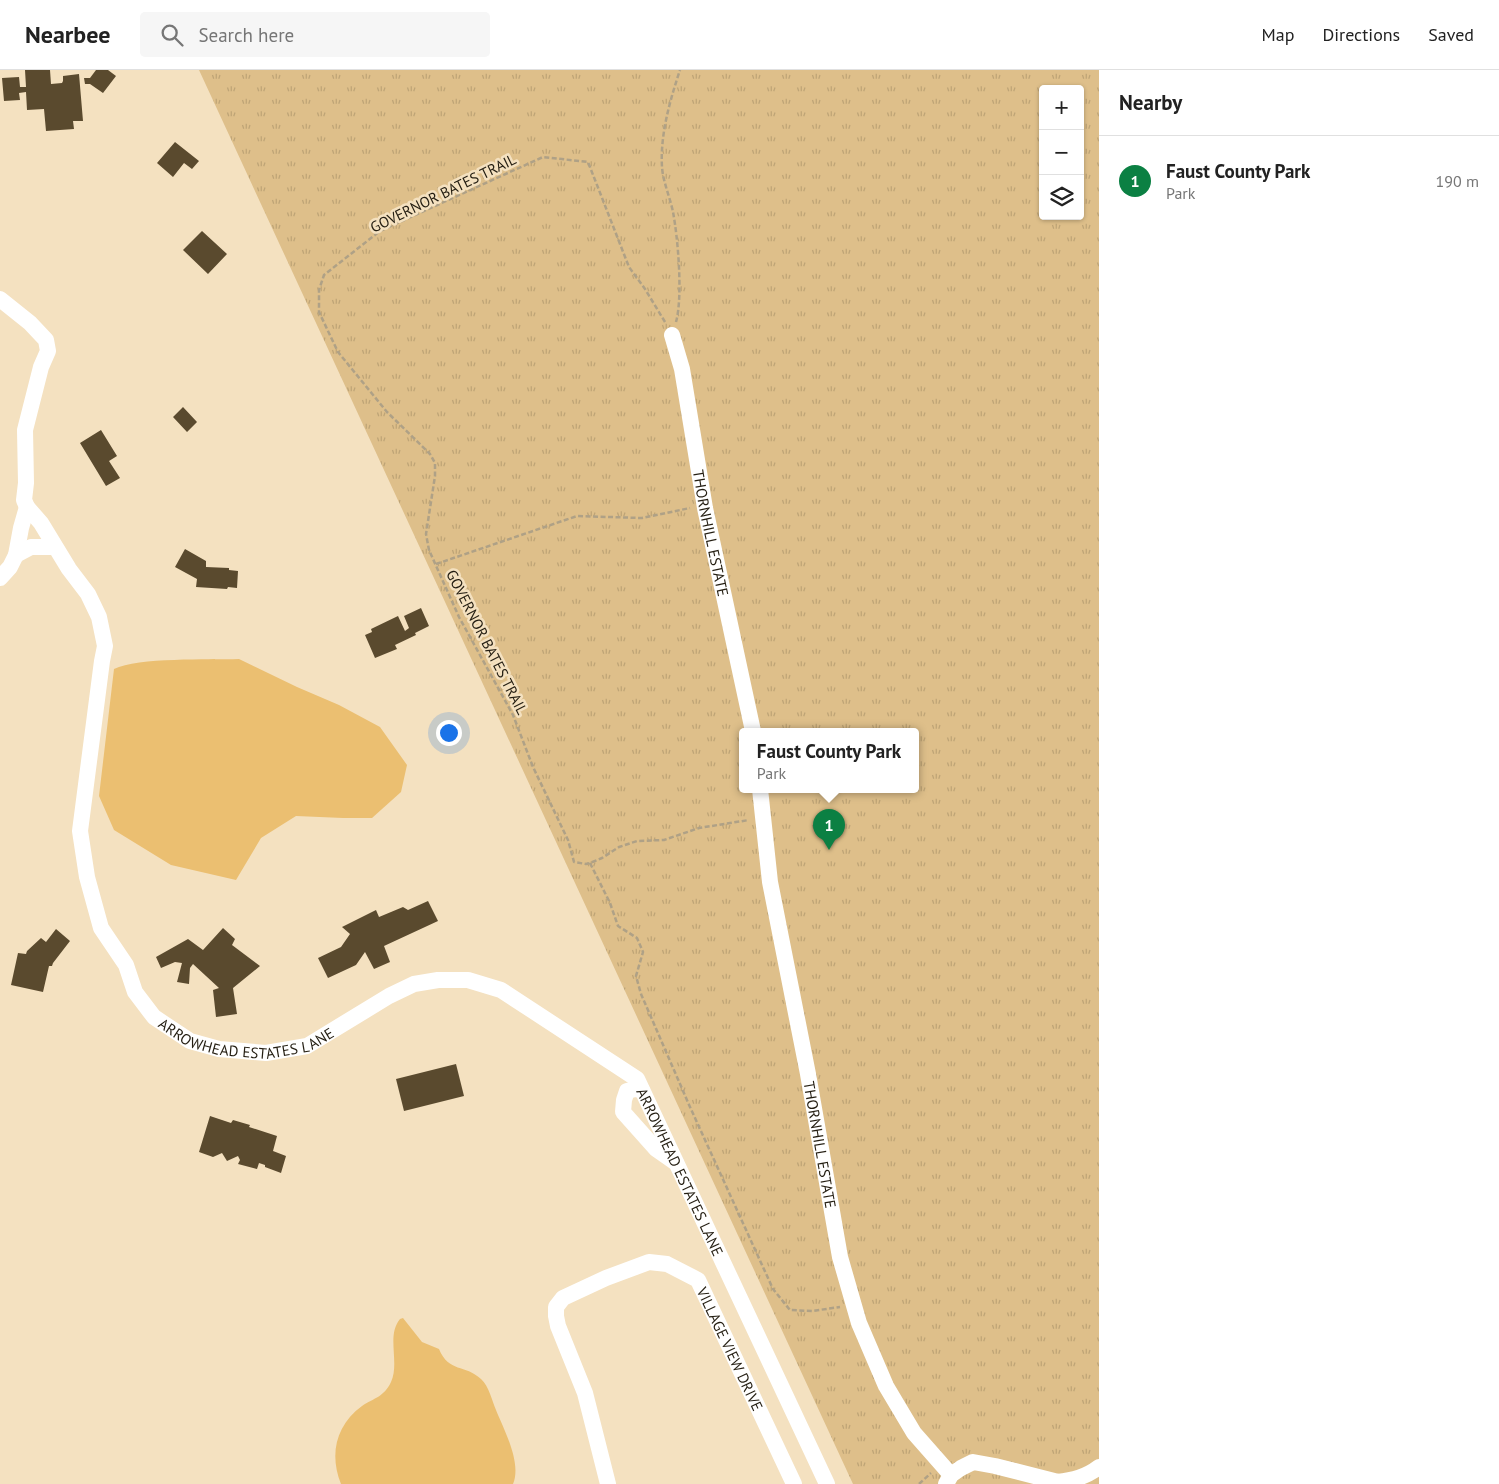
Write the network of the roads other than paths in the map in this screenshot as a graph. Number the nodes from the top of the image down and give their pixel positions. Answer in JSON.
{"nodes":[{"id":1,"x":0,"y":299,"type":"edge"},
{"id":2,"x":672,"y":335,"type":"road end"},
{"id":3,"x":27,"y":508,"type":"junction"},
{"id":4,"x":55,"y":547,"type":"junction"},
{"id":5,"x":16,"y":556,"type":"junction"},
{"id":6,"x":0,"y":578,"type":"edge"},
{"id":7,"x":752,"y":728,"type":"edge"},
{"id":8,"x":760,"y":793,"type":"edge"},
{"id":9,"x":642,"y":1090,"type":"junction"},
{"id":10,"x":678,"y":1164,"type":"junction"},
{"id":11,"x":1099,"y":1467,"type":"edge"},
{"id":12,"x":949,"y":1479,"type":"edge"},
{"id":13,"x":1061,"y":1483,"type":"edge"},
{"id":14,"x":608,"y":1484,"type":"edge"},
{"id":15,"x":794,"y":1484,"type":"edge"},
{"id":16,"x":827,"y":1484,"type":"edge"}],
"edges":[{"from":1,"to":3,"type":"street"},
{"from":2,"to":7,"type":"street","name":"THORNHILL ESTATE"},
{"from":3,"to":4,"type":"street","name":"ARROWHEAD ESTATES LANE"},
{"from":3,"to":5,"type":"street"},
{"from":4,"to":5,"type":"street"},
{"from":4,"to":9,"type":"street","name":"ARROWHEAD ESTATES LANE"},
{"from":5,"to":6,"type":"street"},
{"from":8,"to":12,"type":"street","name":"THORNHILL ESTATE"},
{"from":9,"to":10,"type":"street","name":"ARROWHEAD ESTATES LANE"},
{"from":9,"to":10,"type":"street"},
{"from":10,"to":16,"type":"street","name":"ARROWHEAD ESTATES LANE"},
{"from":11,"to":13,"type":"street"},
{"from":12,"to":13,"type":"street"},
{"from":14,"to":15,"type":"street","name":"VILLAGE VIEW DRIVE"}]}
